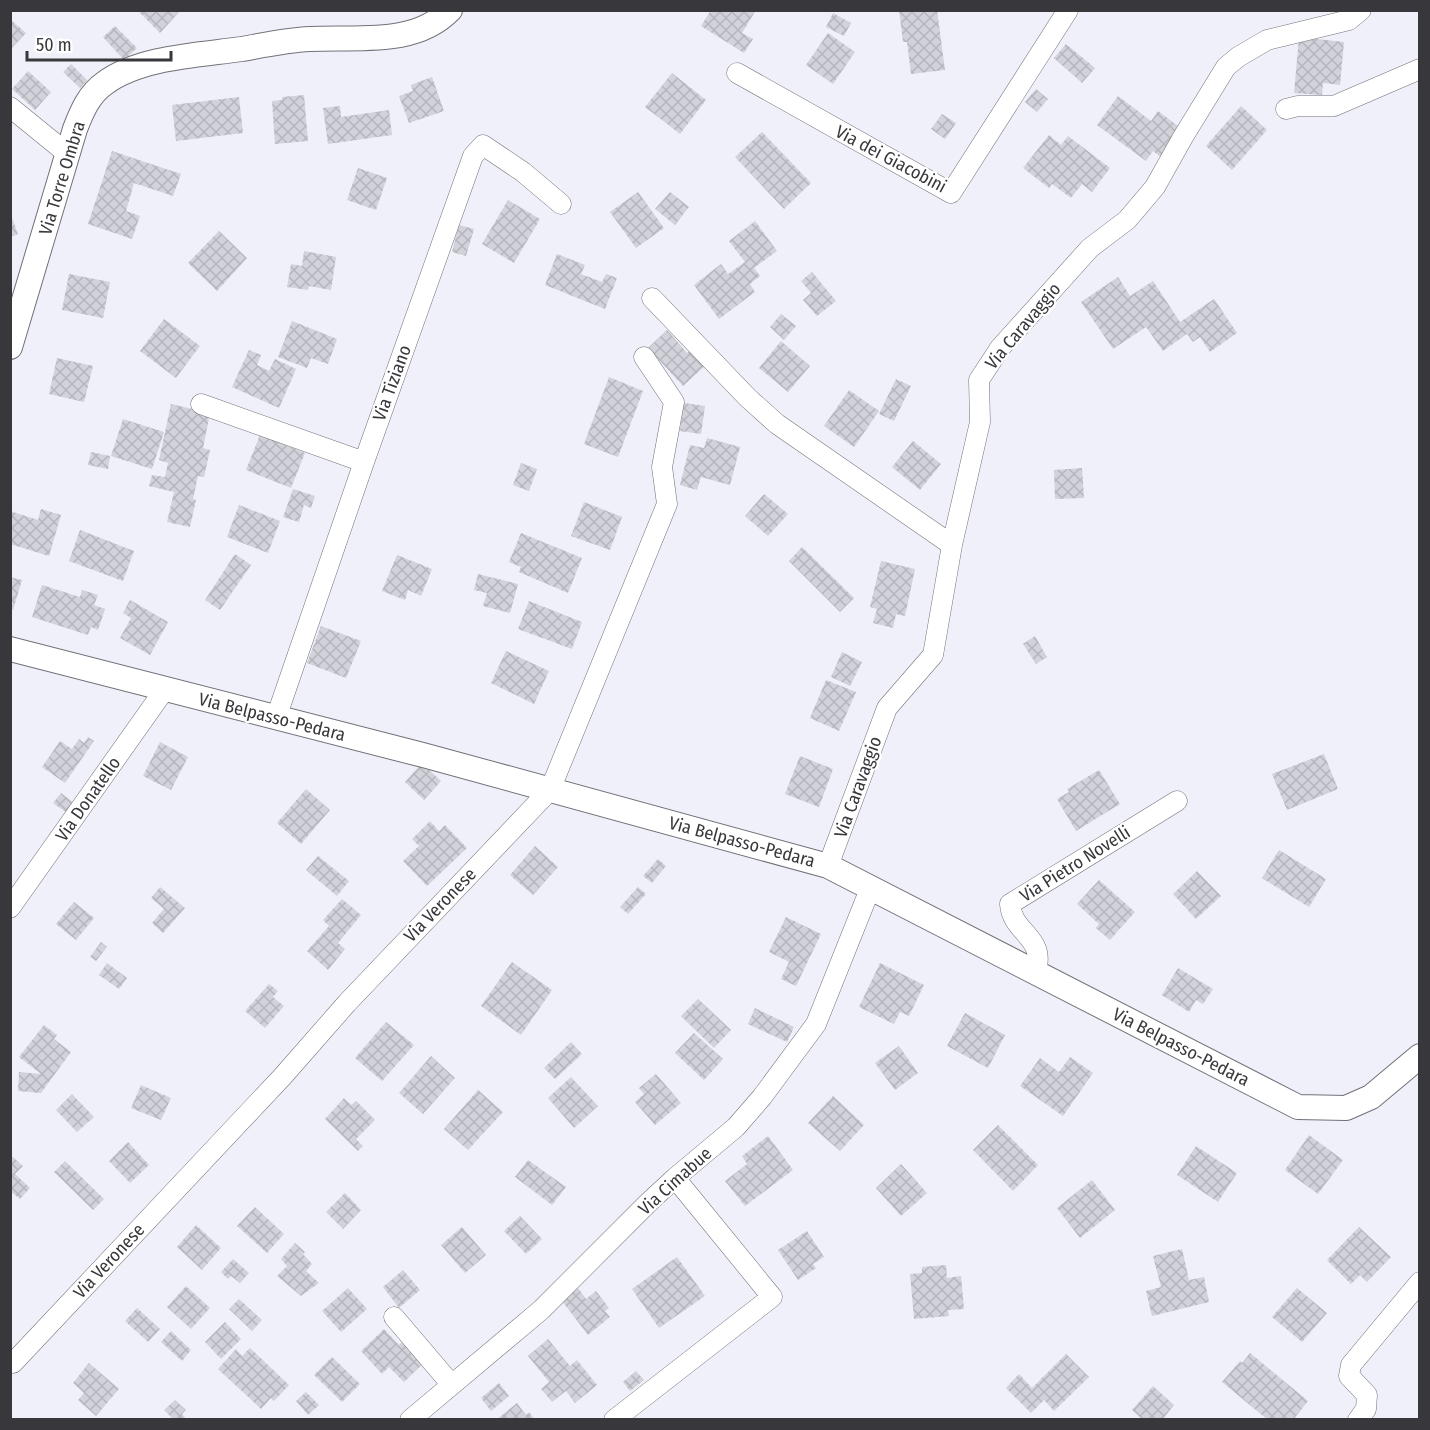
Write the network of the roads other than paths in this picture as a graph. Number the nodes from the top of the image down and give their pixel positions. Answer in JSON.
{"nodes":[{"id":1,"x":450,"y":10,"type":"edge"},
{"id":2,"x":1068,"y":10,"type":"edge"},
{"id":3,"x":1361,"y":10,"type":"edge"},
{"id":4,"x":1419,"y":69,"type":"edge"},
{"id":5,"x":737,"y":73,"type":"dead end"},
{"id":6,"x":10,"y":107,"type":"edge"},
{"id":7,"x":1286,"y":109,"type":"dead end"},
{"id":8,"x":69,"y":155,"type":"junction"},
{"id":9,"x":561,"y":204,"type":"dead end"},
{"id":10,"x":652,"y":298,"type":"dead end"},
{"id":11,"x":10,"y":347,"type":"edge"},
{"id":12,"x":644,"y":357,"type":"dead end"},
{"id":13,"x":201,"y":404,"type":"dead end"},
{"id":14,"x":364,"y":462,"type":"junction"},
{"id":15,"x":952,"y":545,"type":"junction"},
{"id":16,"x":10,"y":649,"type":"edge"},
{"id":17,"x":165,"y":689,"type":"junction"},
{"id":18,"x":276,"y":718,"type":"junction"},
{"id":19,"x":550,"y":790,"type":"junction"},
{"id":20,"x":1177,"y":801,"type":"dead end"},
{"id":21,"x":828,"y":866,"type":"junction"},
{"id":22,"x":870,"y":889,"type":"junction"},
{"id":23,"x":10,"y":908,"type":"edge"},
{"id":24,"x":1035,"y":973,"type":"junction"},
{"id":25,"x":1419,"y":1056,"type":"edge"},
{"id":26,"x":675,"y":1178,"type":"junction"},
{"id":27,"x":1419,"y":1282,"type":"edge"},
{"id":28,"x":394,"y":1317,"type":"dead end"},
{"id":29,"x":13,"y":1363,"type":"dead end"},
{"id":30,"x":452,"y":1384,"type":"junction"},
{"id":31,"x":410,"y":1419,"type":"edge"},
{"id":32,"x":614,"y":1419,"type":"edge"},
{"id":33,"x":1358,"y":1419,"type":"edge"}],
"edges":[{"from":1,"to":8,"type":"street","name":"Via Torre Ombra"},
{"from":2,"to":5,"type":"street","name":"Via dei Giacobini"},
{"from":3,"to":15,"type":"street","name":"Via Caravaggio"},
{"from":4,"to":7,"type":"street"},
{"from":6,"to":8,"type":"street"},
{"from":8,"to":11,"type":"street","name":"Via Torre Ombra"},
{"from":9,"to":14,"type":"street","name":"Via Tiziano"},
{"from":10,"to":15,"type":"street"},
{"from":12,"to":19,"type":"street","name":"Via Veronese"},
{"from":13,"to":14,"type":"street"},
{"from":14,"to":18,"type":"street","name":"Via Tiziano"},
{"from":15,"to":21,"type":"street","name":"Via Caravaggio"},
{"from":16,"to":17,"type":"street","name":"Via Belpasso-Pedara"},
{"from":17,"to":18,"type":"street","name":"Via Belpasso-Pedara"},
{"from":17,"to":23,"type":"street","name":"Via Donatello"},
{"from":18,"to":19,"type":"street","name":"Via Belpasso-Pedara"},
{"from":19,"to":21,"type":"street","name":"Via Belpasso-Pedara"},
{"from":19,"to":29,"type":"street","name":"Via Veronese"},
{"from":20,"to":24,"type":"street","name":"Via Pietro Novelli"},
{"from":21,"to":22,"type":"street","name":"Via Belpasso-Pedara"},
{"from":22,"to":24,"type":"street","name":"Via Belpasso-Pedara"},
{"from":22,"to":26,"type":"street","name":"Via Cimabue"},
{"from":24,"to":25,"type":"street","name":"Via Belpasso-Pedara"},
{"from":26,"to":30,"type":"street","name":"Via Cimabue"},
{"from":26,"to":32,"type":"street"},
{"from":27,"to":33,"type":"street"},
{"from":28,"to":30,"type":"street"},
{"from":30,"to":31,"type":"street","name":"Via Cimabue"}]}
